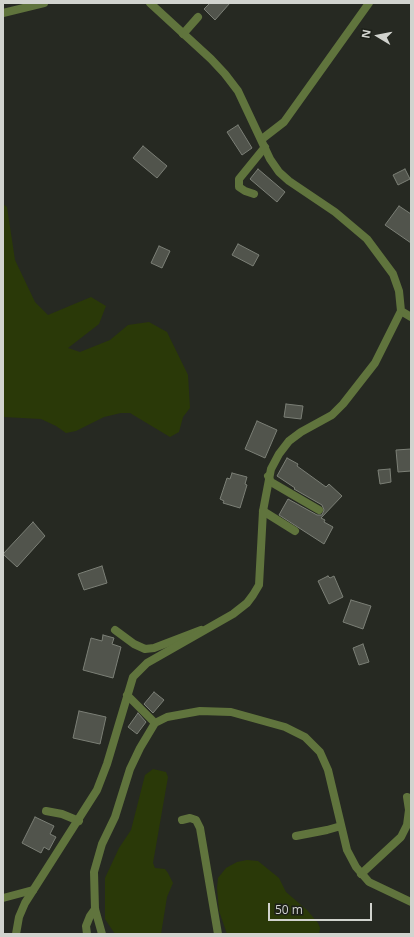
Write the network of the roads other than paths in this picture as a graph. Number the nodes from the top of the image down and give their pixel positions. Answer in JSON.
{"nodes":[{"id":1,"x":44,"y":3,"type":"edge"},
{"id":2,"x":150,"y":3,"type":"edge"},
{"id":3,"x":369,"y":3,"type":"edge"},
{"id":4,"x":3,"y":14,"type":"edge"},
{"id":5,"x":198,"y":17,"type":"dead end"},
{"id":6,"x":183,"y":34,"type":"junction"},
{"id":7,"x":263,"y":143,"type":"junction"},
{"id":8,"x":254,"y":194,"type":"dead end"},
{"id":9,"x":401,"y":311,"type":"junction"},
{"id":10,"x":411,"y":317,"type":"edge"},
{"id":11,"x":268,"y":476,"type":"junction"},
{"id":12,"x":319,"y":510,"type":"dead end"},
{"id":13,"x":263,"y":511,"type":"junction"},
{"id":14,"x":295,"y":531,"type":"dead end"},
{"id":15,"x":212,"y":626,"type":"junction"},
{"id":16,"x":115,"y":630,"type":"dead end"},
{"id":17,"x":127,"y":695,"type":"junction"},
{"id":18,"x":155,"y":723,"type":"junction"},
{"id":19,"x":406,"y":797,"type":"dead end"},
{"id":20,"x":46,"y":811,"type":"dead end"},
{"id":21,"x":79,"y":820,"type":"junction"},
{"id":22,"x":182,"y":820,"type":"dead end"},
{"id":23,"x":341,"y":826,"type":"junction"},
{"id":24,"x":296,"y":836,"type":"dead end"},
{"id":25,"x":361,"y":874,"type":"junction"},
{"id":26,"x":33,"y":890,"type":"junction"},
{"id":27,"x":3,"y":898,"type":"edge"},
{"id":28,"x":410,"y":901,"type":"edge"},
{"id":29,"x":96,"y":909,"type":"junction"},
{"id":30,"x":16,"y":934,"type":"edge"},
{"id":31,"x":87,"y":934,"type":"edge"},
{"id":32,"x":102,"y":934,"type":"edge"},
{"id":33,"x":218,"y":934,"type":"edge"}],
"edges":[{"from":1,"to":4,"type":"street"},
{"from":2,"to":6,"type":"street"},
{"from":3,"to":7,"type":"street"},
{"from":5,"to":6,"type":"street"},
{"from":6,"to":7,"type":"street"},
{"from":7,"to":8,"type":"street"},
{"from":7,"to":9,"type":"street"},
{"from":9,"to":10,"type":"street"},
{"from":9,"to":11,"type":"street"},
{"from":11,"to":12,"type":"street"},
{"from":11,"to":13,"type":"street"},
{"from":13,"to":14,"type":"street"},
{"from":13,"to":15,"type":"street"},
{"from":15,"to":16,"type":"street"},
{"from":15,"to":17,"type":"street"},
{"from":17,"to":18,"type":"street"},
{"from":17,"to":21,"type":"street"},
{"from":18,"to":23,"type":"street"},
{"from":18,"to":29,"type":"street"},
{"from":19,"to":25,"type":"street"},
{"from":20,"to":21,"type":"street"},
{"from":21,"to":26,"type":"street"},
{"from":22,"to":33,"type":"street"},
{"from":23,"to":24,"type":"street"},
{"from":23,"to":25,"type":"street"},
{"from":25,"to":28,"type":"street"},
{"from":26,"to":27,"type":"street"},
{"from":26,"to":30,"type":"street"},
{"from":29,"to":31,"type":"street"},
{"from":29,"to":32,"type":"street"}]}
